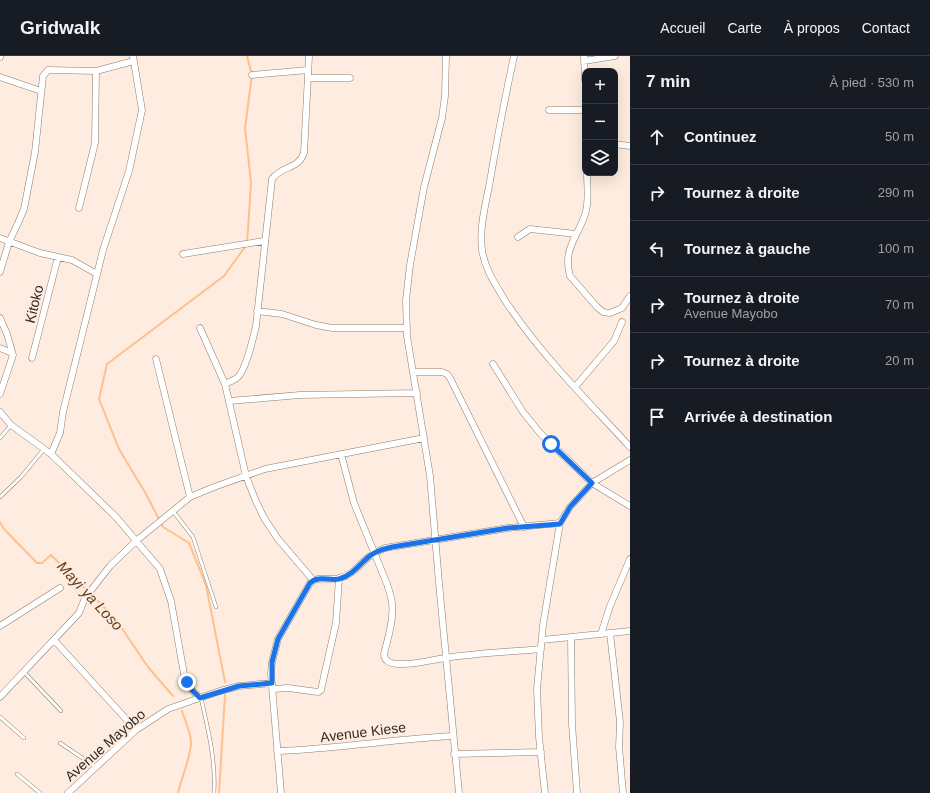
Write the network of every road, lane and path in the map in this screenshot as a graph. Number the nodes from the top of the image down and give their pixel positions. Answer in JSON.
{"nodes":[{"id":1,"x":309,"y":56,"type":"edge"},
{"id":2,"x":446,"y":56,"type":"edge"},
{"id":3,"x":514,"y":56,"type":"edge"},
{"id":4,"x":615,"y":56,"type":"edge"},
{"id":5,"x":133,"y":58,"type":"edge"},
{"id":6,"x":584,"y":59,"type":"edge"},
{"id":7,"x":308,"y":70,"type":"junction"},
{"id":8,"x":96,"y":71,"type":"junction"},
{"id":9,"x":252,"y":75,"type":"dead end"},
{"id":10,"x":0,"y":77,"type":"edge"},
{"id":11,"x":308,"y":78,"type":"junction"},
{"id":12,"x":350,"y":78,"type":"dead end"},
{"id":13,"x":41,"y":91,"type":"junction"},
{"id":14,"x":549,"y":110,"type":"dead end"},
{"id":15,"x":582,"y":110,"type":"edge"},
{"id":16,"x":618,"y":144,"type":"edge"},
{"id":17,"x":630,"y":146,"type":"edge"},
{"id":18,"x":587,"y":176,"type":"edge"},
{"id":19,"x":79,"y":208,"type":"dead end"},
{"id":20,"x":576,"y":234,"type":"junction"},
{"id":21,"x":518,"y":236,"type":"dead end"},
{"id":22,"x":0,"y":238,"type":"edge"},
{"id":23,"x":264,"y":241,"type":"junction"},
{"id":24,"x":9,"y":242,"type":"junction"},
{"id":25,"x":183,"y":254,"type":"dead end"},
{"id":26,"x":58,"y":257,"type":"junction"},
{"id":27,"x":0,"y":272,"type":"edge"},
{"id":28,"x":97,"y":274,"type":"junction"},
{"id":29,"x":630,"y":296,"type":"edge"},
{"id":30,"x":257,"y":311,"type":"junction"},
{"id":31,"x":0,"y":318,"type":"edge"},
{"id":32,"x":622,"y":322,"type":"dead end"},
{"id":33,"x":200,"y":328,"type":"dead end"},
{"id":34,"x":407,"y":328,"type":"junction"},
{"id":35,"x":0,"y":348,"type":"edge"},
{"id":36,"x":12,"y":353,"type":"junction"},
{"id":37,"x":32,"y":358,"type":"dead end"},
{"id":38,"x":156,"y":359,"type":"dead end"},
{"id":39,"x":493,"y":364,"type":"dead end"},
{"id":40,"x":413,"y":372,"type":"junction"},
{"id":41,"x":225,"y":384,"type":"junction"},
{"id":42,"x":575,"y":387,"type":"junction"},
{"id":43,"x":417,"y":393,"type":"junction"},
{"id":44,"x":0,"y":394,"type":"edge"},
{"id":45,"x":229,"y":401,"type":"junction"},
{"id":46,"x":0,"y":412,"type":"edge"},
{"id":47,"x":11,"y":425,"type":"junction"},
{"id":48,"x":0,"y":438,"type":"edge"},
{"id":49,"x":424,"y":438,"type":"junction"},
{"id":50,"x":630,"y":447,"type":"edge"},
{"id":51,"x":44,"y":449,"type":"junction"},
{"id":52,"x":51,"y":454,"type":"junction"},
{"id":53,"x":341,"y":454,"type":"junction"},
{"id":54,"x":630,"y":460,"type":"edge"},
{"id":55,"x":246,"y":476,"type":"junction"},
{"id":56,"x":592,"y":483,"type":"junction"},
{"id":57,"x":0,"y":497,"type":"edge"},
{"id":58,"x":190,"y":497,"type":"junction"},
{"id":59,"x":630,"y":506,"type":"edge"},
{"id":60,"x":173,"y":511,"type":"junction"},
{"id":61,"x":560,"y":524,"type":"junction"},
{"id":62,"x":524,"y":526,"type":"junction"},
{"id":63,"x":436,"y":540,"type":"junction"},
{"id":64,"x":136,"y":541,"type":"junction"},
{"id":65,"x":374,"y":553,"type":"junction"},
{"id":66,"x":630,"y":559,"type":"edge"},
{"id":67,"x":340,"y":578,"type":"junction"},
{"id":68,"x":313,"y":580,"type":"junction"},
{"id":69,"x":60,"y":588,"type":"dead end"},
{"id":70,"x":216,"y":606,"type":"dead end"},
{"id":71,"x":0,"y":626,"type":"edge"},
{"id":72,"x":630,"y":630,"type":"edge"},
{"id":73,"x":610,"y":633,"type":"junction"},
{"id":74,"x":601,"y":634,"type":"junction"},
{"id":75,"x":571,"y":637,"type":"junction"},
{"id":76,"x":54,"y":640,"type":"junction"},
{"id":77,"x":542,"y":640,"type":"junction"},
{"id":78,"x":540,"y":649,"type":"junction"},
{"id":79,"x":445,"y":658,"type":"junction"},
{"id":80,"x":24,"y":672,"type":"junction"},
{"id":81,"x":272,"y":686,"type":"junction"},
{"id":82,"x":0,"y":697,"type":"edge"},
{"id":83,"x":200,"y":698,"type":"junction"},
{"id":84,"x":61,"y":711,"type":"dead end"},
{"id":85,"x":0,"y":717,"type":"edge"},
{"id":86,"x":136,"y":730,"type":"junction"},
{"id":87,"x":452,"y":736,"type":"junction"},
{"id":88,"x":24,"y":738,"type":"dead end"},
{"id":89,"x":60,"y":743,"type":"dead end"},
{"id":90,"x":277,"y":751,"type":"junction"},
{"id":91,"x":541,"y":752,"type":"junction"},
{"id":92,"x":454,"y":754,"type":"junction"},
{"id":93,"x":96,"y":767,"type":"junction"},
{"id":94,"x":17,"y":774,"type":"dead end"},
{"id":95,"x":40,"y":793,"type":"edge"},
{"id":96,"x":68,"y":793,"type":"edge"},
{"id":97,"x":214,"y":793,"type":"edge"},
{"id":98,"x":281,"y":793,"type":"edge"},
{"id":99,"x":459,"y":793,"type":"edge"},
{"id":100,"x":545,"y":793,"type":"edge"},
{"id":101,"x":577,"y":793,"type":"edge"},
{"id":102,"x":623,"y":793,"type":"edge"}],
"edges":[{"from":1,"to":7,"type":"street"},
{"from":2,"to":34,"type":"street"},
{"from":3,"to":42,"type":"street"},
{"from":4,"to":6,"type":"street"},
{"from":5,"to":8,"type":"street"},
{"from":5,"to":28,"type":"street"},
{"from":7,"to":9,"type":"street"},
{"from":7,"to":11,"type":"street"},
{"from":8,"to":13,"type":"street"},
{"from":8,"to":19,"type":"street"},
{"from":10,"to":13,"type":"street"},
{"from":11,"to":12,"type":"street"},
{"from":11,"to":23,"type":"street"},
{"from":13,"to":24,"type":"street"},
{"from":14,"to":15,"type":"street"},
{"from":16,"to":17,"type":"street"},
{"from":18,"to":20,"type":"street"},
{"from":20,"to":21,"type":"street"},
{"from":20,"to":29,"type":"street"},
{"from":22,"to":24,"type":"street"},
{"from":23,"to":25,"type":"street"},
{"from":23,"to":30,"type":"street"},
{"from":24,"to":26,"type":"street"},
{"from":24,"to":27,"type":"street"},
{"from":26,"to":28,"type":"street"},
{"from":26,"to":37,"type":"street","name":"Kitoko"},
{"from":28,"to":52,"type":"street"},
{"from":30,"to":34,"type":"street"},
{"from":30,"to":41,"type":"street"},
{"from":31,"to":36,"type":"street"},
{"from":32,"to":42,"type":"street"},
{"from":33,"to":41,"type":"street"},
{"from":34,"to":40,"type":"street"},
{"from":35,"to":36,"type":"street"},
{"from":36,"to":44,"type":"street"},
{"from":38,"to":58,"type":"street"},
{"from":39,"to":56,"type":"street"},
{"from":40,"to":43,"type":"street"},
{"from":40,"to":62,"type":"street"},
{"from":41,"to":45,"type":"street"},
{"from":42,"to":50,"type":"street"},
{"from":43,"to":45,"type":"street"},
{"from":43,"to":49,"type":"street"},
{"from":45,"to":55,"type":"street"},
{"from":46,"to":47,"type":"street"},
{"from":47,"to":48,"type":"lane"},
{"from":47,"to":51,"type":"street"},
{"from":49,"to":53,"type":"street"},
{"from":49,"to":63,"type":"street"},
{"from":51,"to":52,"type":"street"},
{"from":51,"to":57,"type":"lane"},
{"from":52,"to":64,"type":"street"},
{"from":53,"to":55,"type":"street"},
{"from":53,"to":65,"type":"street"},
{"from":54,"to":56,"type":"street"},
{"from":55,"to":58,"type":"street"},
{"from":55,"to":68,"type":"street"},
{"from":56,"to":59,"type":"street"},
{"from":56,"to":61,"type":"street"},
{"from":58,"to":60,"type":"street"},
{"from":60,"to":64,"type":"street"},
{"from":60,"to":70,"type":"lane"},
{"from":61,"to":62,"type":"street"},
{"from":61,"to":77,"type":"street"},
{"from":62,"to":63,"type":"street"},
{"from":63,"to":65,"type":"street"},
{"from":63,"to":79,"type":"street"},
{"from":64,"to":76,"type":"street"},
{"from":64,"to":83,"type":"street"},
{"from":65,"to":67,"type":"street"},
{"from":65,"to":79,"type":"street"},
{"from":66,"to":74,"type":"street"},
{"from":67,"to":68,"type":"street"},
{"from":67,"to":81,"type":"street","name":"Avenue Mayobo"},
{"from":68,"to":81,"type":"street"},
{"from":69,"to":71,"type":"street"},
{"from":72,"to":73,"type":"street"},
{"from":73,"to":74,"type":"street"},
{"from":73,"to":102,"type":"street"},
{"from":74,"to":75,"type":"street"},
{"from":75,"to":77,"type":"street"},
{"from":75,"to":101,"type":"street"},
{"from":76,"to":80,"type":"street"},
{"from":76,"to":86,"type":"street"},
{"from":77,"to":78,"type":"street"},
{"from":78,"to":79,"type":"street"},
{"from":78,"to":91,"type":"street"},
{"from":79,"to":87,"type":"street"},
{"from":80,"to":82,"type":"street"},
{"from":80,"to":84,"type":"lane"},
{"from":81,"to":83,"type":"street","name":"Avenue Mayobo"},
{"from":81,"to":90,"type":"street"},
{"from":83,"to":86,"type":"street","name":"Avenue Mayobo"},
{"from":83,"to":97,"type":"lane"},
{"from":85,"to":88,"type":"lane"},
{"from":86,"to":93,"type":"street","name":"Avenue Mayobo"},
{"from":87,"to":90,"type":"street","name":"Avenue Kiese"},
{"from":87,"to":92,"type":"street"},
{"from":89,"to":93,"type":"lane"},
{"from":90,"to":98,"type":"street"},
{"from":91,"to":92,"type":"street"},
{"from":91,"to":100,"type":"street"},
{"from":92,"to":99,"type":"street"},
{"from":93,"to":96,"type":"street","name":"Avenue Mayobo"},
{"from":94,"to":95,"type":"lane"}]}
